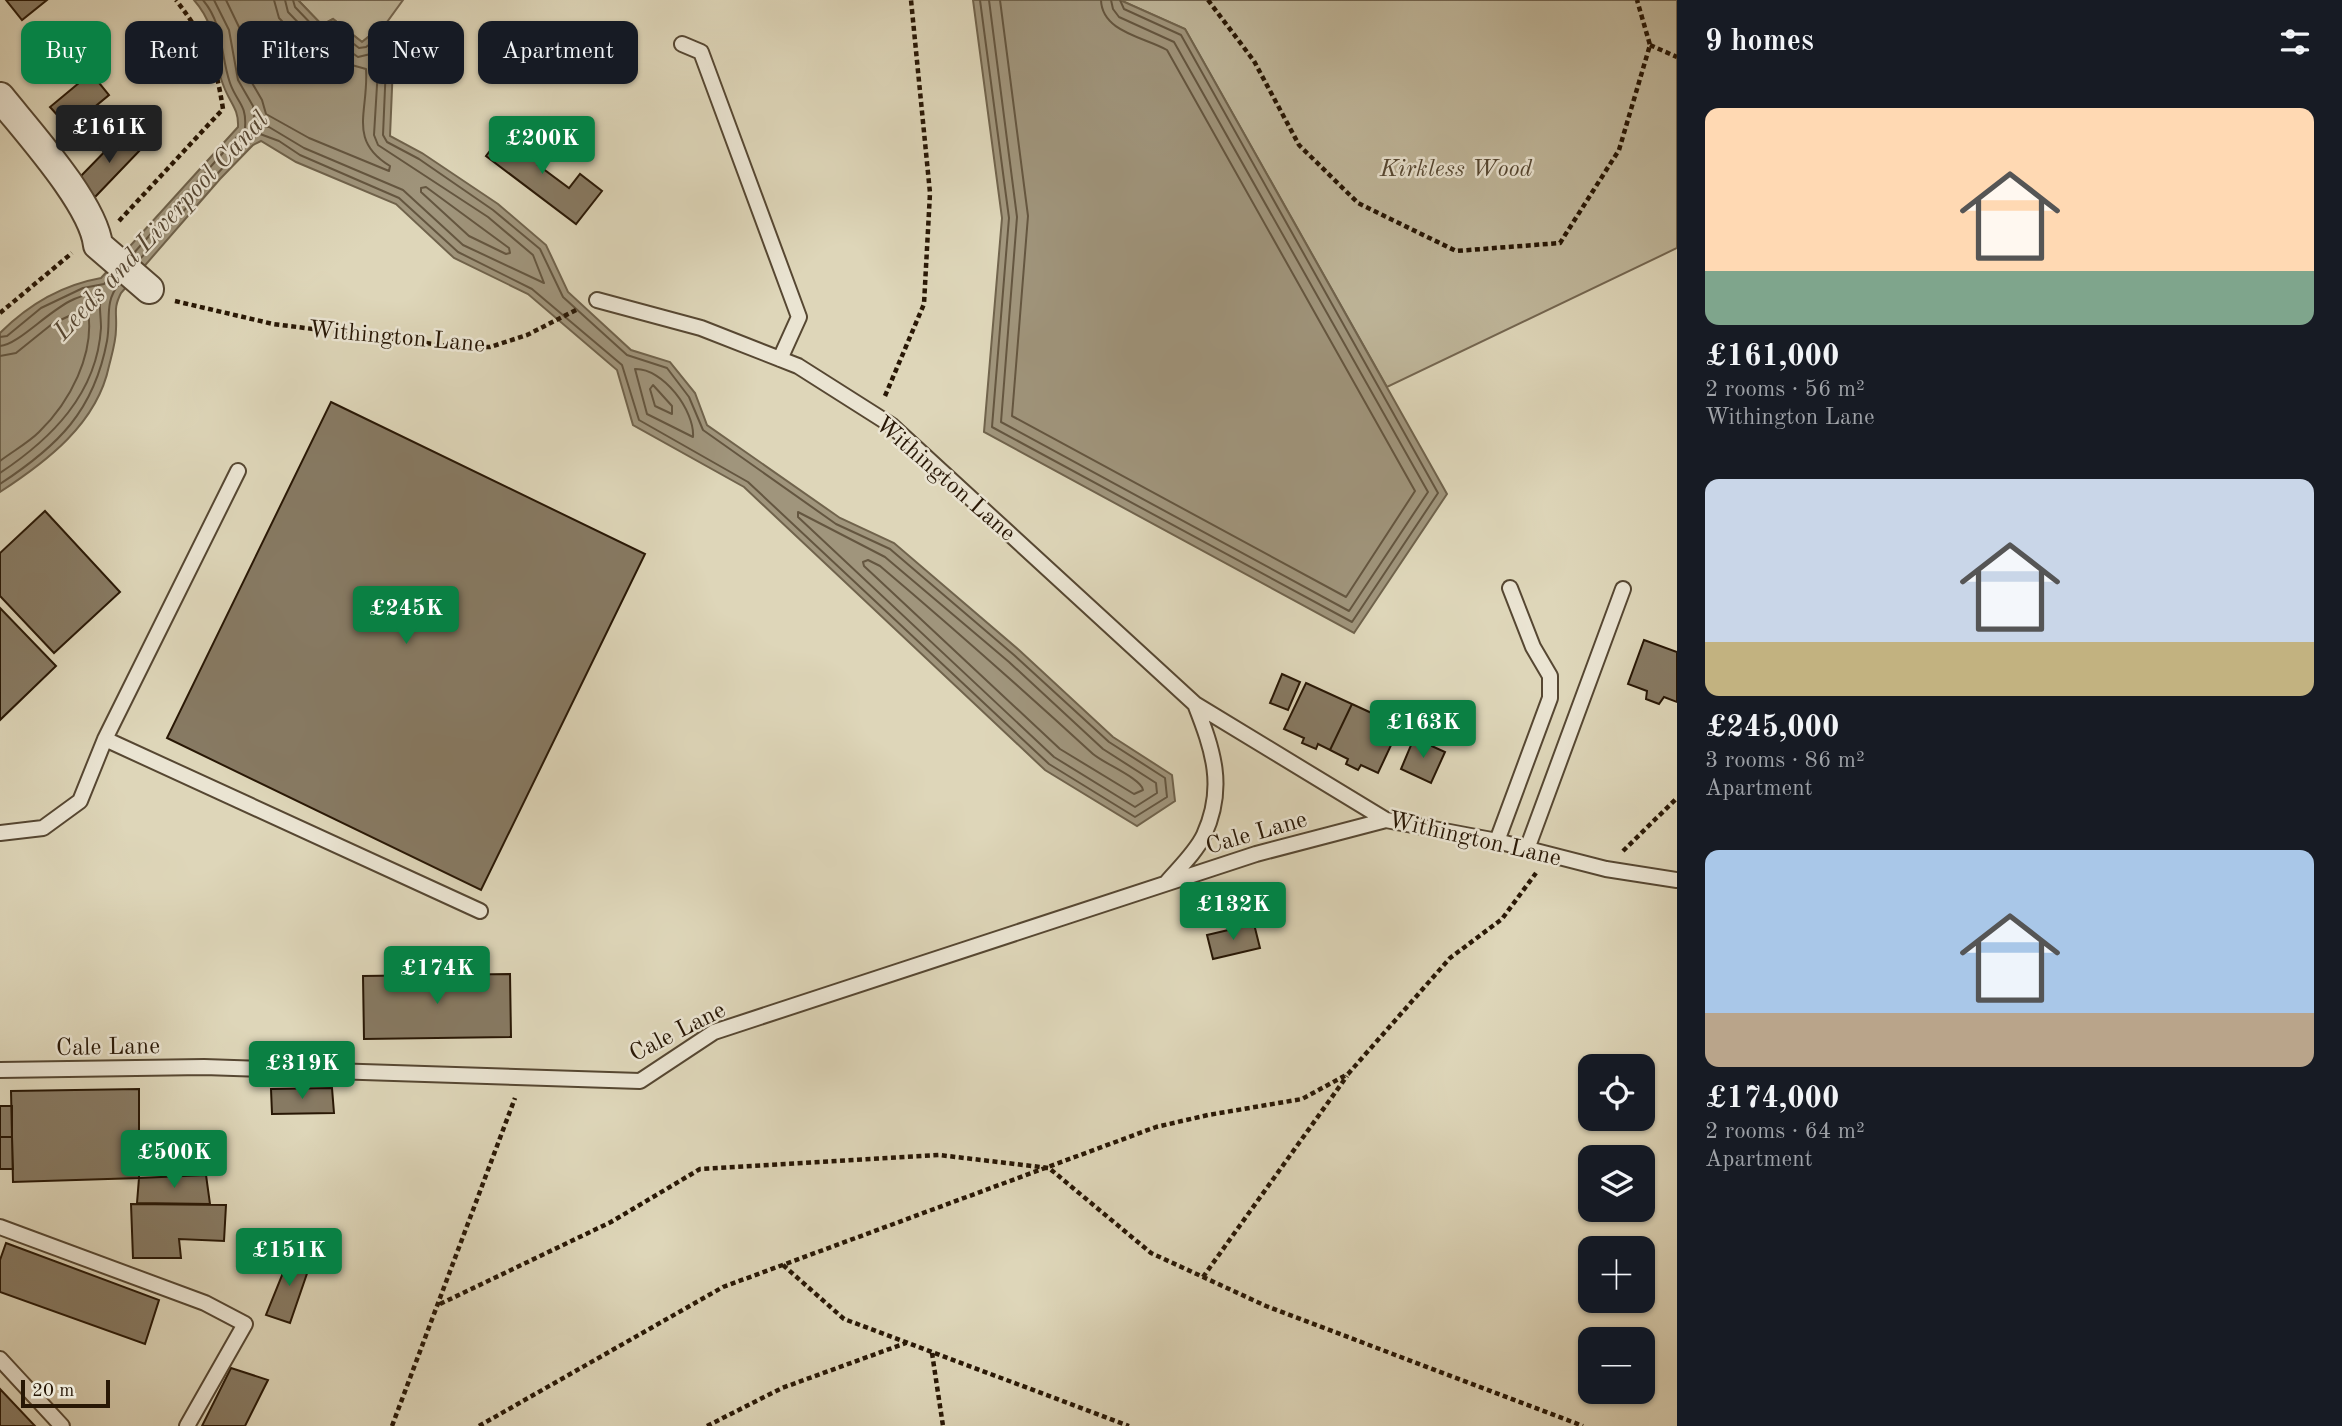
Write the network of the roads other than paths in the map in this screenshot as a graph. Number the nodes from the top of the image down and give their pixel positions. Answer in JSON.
{"nodes":[{"id":1,"x":682,"y":44,"type":"dead end"},
{"id":2,"x":0,"y":97,"type":"edge"},
{"id":3,"x":149,"y":289,"type":"road end"},
{"id":4,"x":597,"y":300,"type":"road end"},
{"id":5,"x":780,"y":359,"type":"junction"},
{"id":6,"x":238,"y":471,"type":"dead end"},
{"id":7,"x":1510,"y":588,"type":"dead end"},
{"id":8,"x":1623,"y":589,"type":"dead end"},
{"id":9,"x":1195,"y":704,"type":"junction"},
{"id":10,"x":105,"y":739,"type":"junction"},
{"id":11,"x":1386,"y":820,"type":"junction"},
{"id":12,"x":0,"y":833,"type":"edge"},
{"id":13,"x":1497,"y":841,"type":"junction"},
{"id":14,"x":1527,"y":849,"type":"junction"},
{"id":15,"x":1677,"y":880,"type":"edge"},
{"id":16,"x":1167,"y":882,"type":"junction"},
{"id":17,"x":480,"y":911,"type":"dead end"},
{"id":18,"x":0,"y":1070,"type":"edge"},
{"id":19,"x":0,"y":1227,"type":"edge"},
{"id":20,"x":0,"y":1359,"type":"edge"},
{"id":21,"x":62,"y":1426,"type":"edge"},
{"id":22,"x":187,"y":1426,"type":"edge"}],
"edges":[{"from":1,"to":5,"type":"lane"},
{"from":2,"to":3,"type":"street"},
{"from":4,"to":5,"type":"lane","name":"Withington Lane"},
{"from":5,"to":9,"type":"lane","name":"Withington Lane"},
{"from":6,"to":10,"type":"lane"},
{"from":7,"to":13,"type":"lane"},
{"from":8,"to":14,"type":"lane"},
{"from":9,"to":11,"type":"lane","name":"Withington Lane"},
{"from":9,"to":16,"type":"lane"},
{"from":10,"to":12,"type":"lane"},
{"from":10,"to":17,"type":"lane"},
{"from":11,"to":13,"type":"lane","name":"Withington Lane"},
{"from":11,"to":16,"type":"lane","name":"Cale Lane"},
{"from":13,"to":14,"type":"lane","name":"Withington Lane"},
{"from":14,"to":15,"type":"lane","name":"Withington Lane"},
{"from":16,"to":18,"type":"lane","name":"Cale Lane"},
{"from":19,"to":22,"type":"lane"},
{"from":20,"to":21,"type":"lane"}]}
